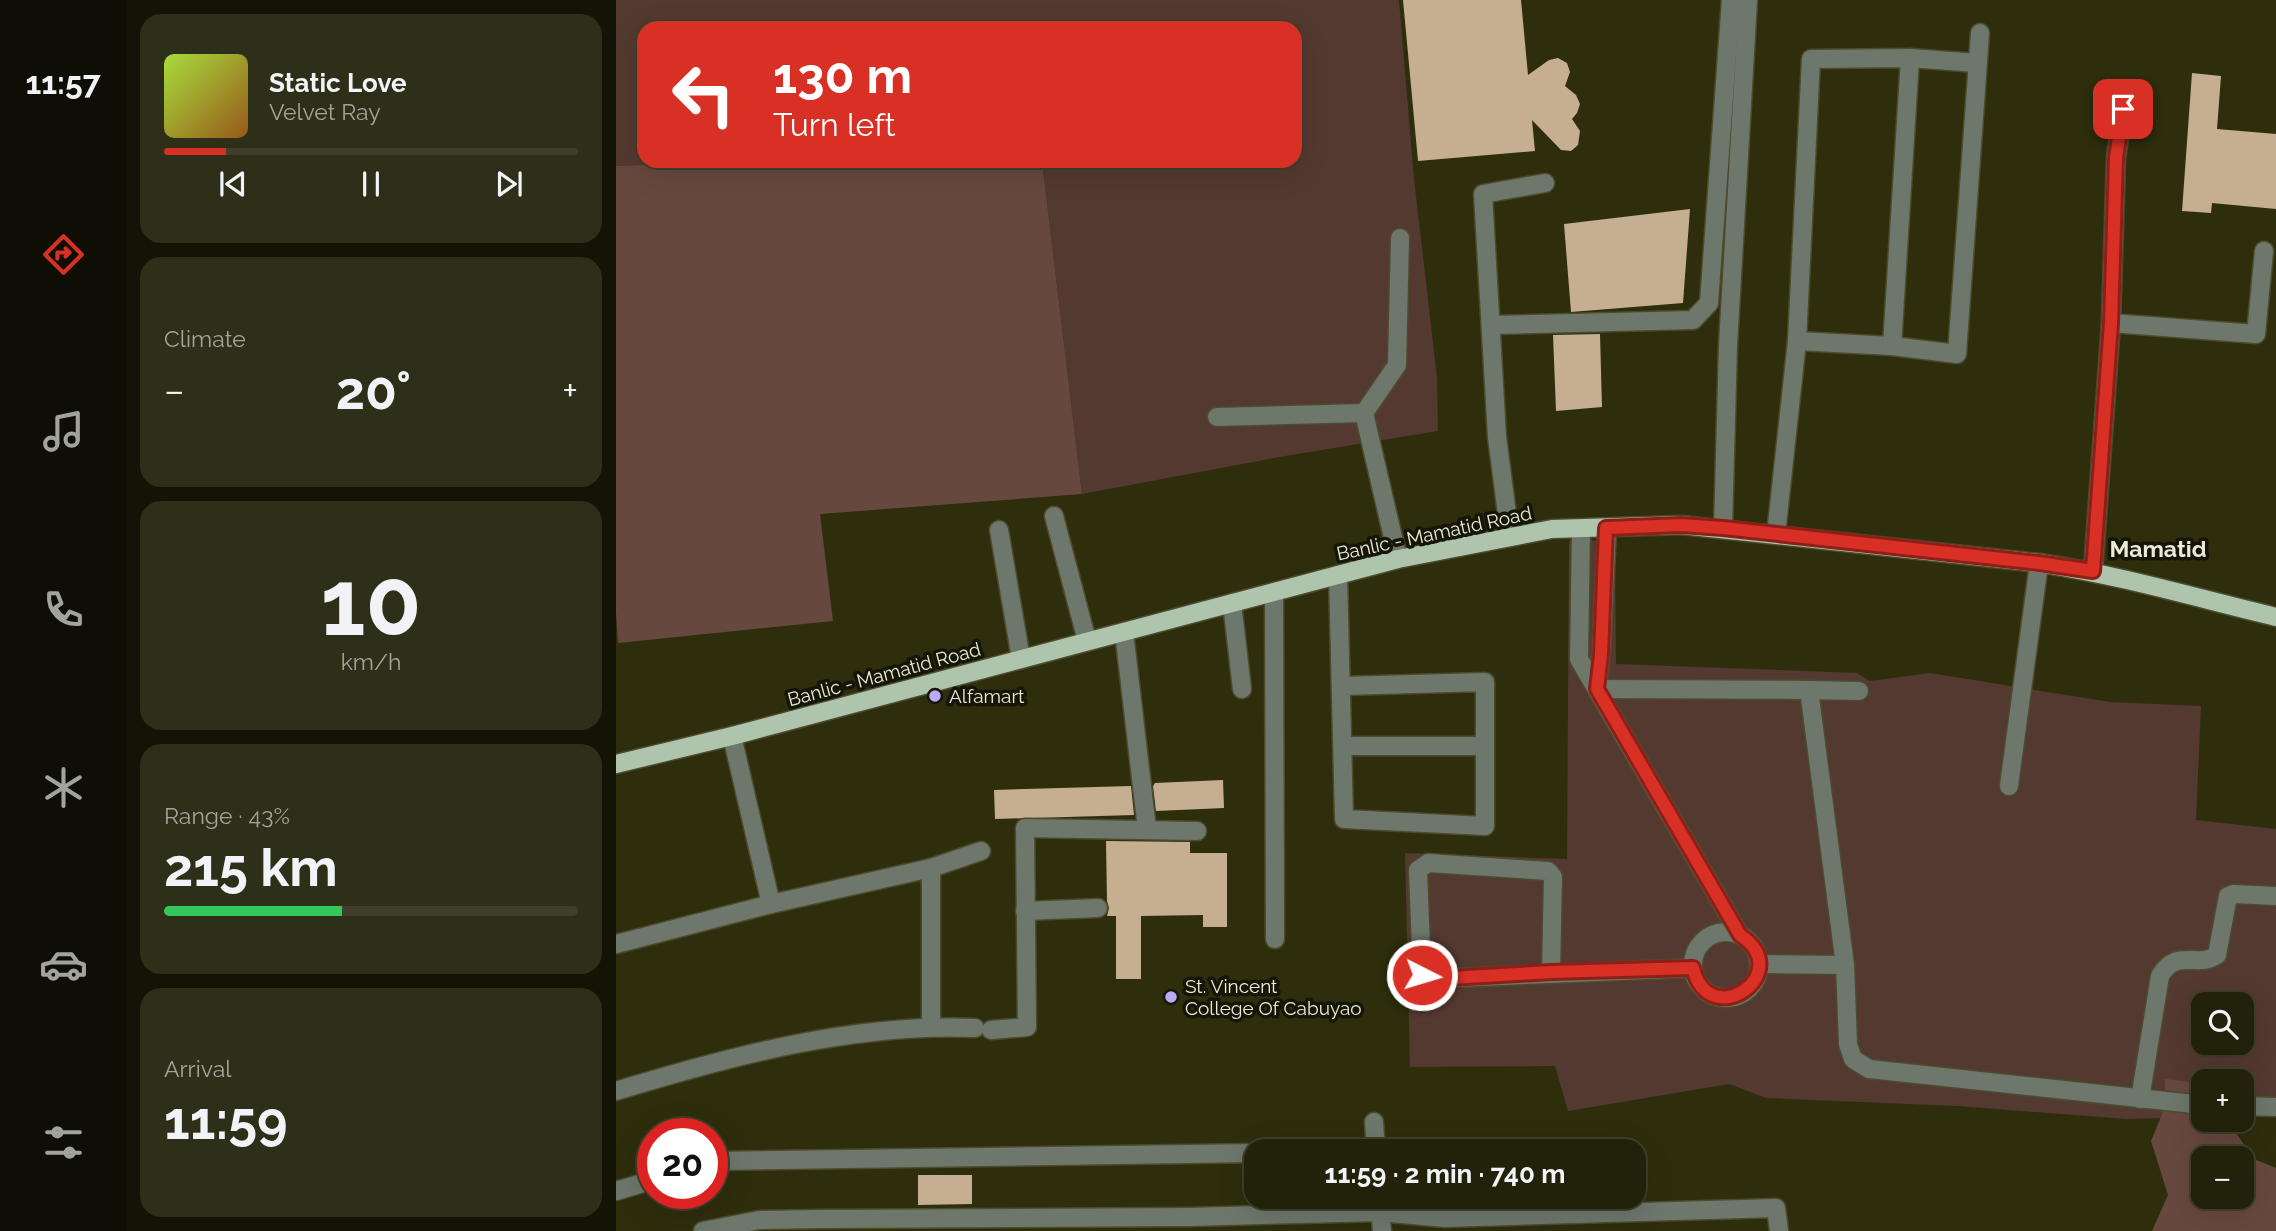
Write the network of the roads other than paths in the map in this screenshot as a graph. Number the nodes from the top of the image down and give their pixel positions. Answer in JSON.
{"nodes":[{"id":1,"x":1731,"y":0,"type":"edge"},
{"id":2,"x":1748,"y":0,"type":"edge"},
{"id":3,"x":1980,"y":33,"type":"dead end"},
{"id":4,"x":1910,"y":58,"type":"junction"},
{"id":5,"x":1977,"y":63,"type":"junction"},
{"id":6,"x":2123,"y":109,"type":"dead end"},
{"id":7,"x":1545,"y":183,"type":"dead end"},
{"id":8,"x":1400,"y":238,"type":"dead end"},
{"id":9,"x":2264,"y":251,"type":"dead end"},
{"id":10,"x":2111,"y":323,"type":"junction"},
{"id":11,"x":1492,"y":325,"type":"junction"},
{"id":12,"x":1797,"y":341,"type":"junction"},
{"id":13,"x":1892,"y":346,"type":"junction"},
{"id":14,"x":1364,"y":413,"type":"junction"},
{"id":15,"x":1217,"y":417,"type":"dead end"},
{"id":16,"x":1054,"y":516,"type":"dead end"},
{"id":17,"x":1606,"y":528,"type":"junction"},
{"id":18,"x":1723,"y":528,"type":"junction"},
{"id":19,"x":1581,"y":529,"type":"junction"},
{"id":20,"x":999,"y":530,"type":"dead end"},
{"id":21,"x":1776,"y":534,"type":"junction"},
{"id":22,"x":1510,"y":537,"type":"junction"},
{"id":23,"x":1398,"y":559,"type":"junction"},
{"id":24,"x":2039,"y":563,"type":"junction"},
{"id":25,"x":2093,"y":571,"type":"junction"},
{"id":26,"x":1338,"y":575,"type":"junction"},
{"id":27,"x":1274,"y":592,"type":"junction"},
{"id":28,"x":1232,"y":603,"type":"junction"},
{"id":29,"x":2276,"y":617,"type":"edge"},
{"id":30,"x":1124,"y":632,"type":"junction"},
{"id":31,"x":1087,"y":641,"type":"junction"},
{"id":32,"x":1021,"y":659,"type":"junction"},
{"id":33,"x":1342,"y":686,"type":"junction"},
{"id":34,"x":1242,"y":689,"type":"dead end"},
{"id":35,"x":1597,"y":689,"type":"junction"},
{"id":36,"x":1809,"y":690,"type":"junction"},
{"id":37,"x":1859,"y":691,"type":"dead end"},
{"id":38,"x":732,"y":736,"type":"junction"},
{"id":39,"x":1343,"y":746,"type":"junction"},
{"id":40,"x":1484,"y":746,"type":"junction"},
{"id":41,"x":616,"y":764,"type":"edge"},
{"id":42,"x":2009,"y":786,"type":"dead end"},
{"id":43,"x":1147,"y":829,"type":"junction"},
{"id":44,"x":1196,"y":831,"type":"dead end"},
{"id":45,"x":981,"y":851,"type":"dead end"},
{"id":46,"x":931,"y":868,"type":"junction"},
{"id":47,"x":2276,"y":896,"type":"edge"},
{"id":48,"x":771,"y":904,"type":"junction"},
{"id":49,"x":1098,"y":908,"type":"dead end"},
{"id":50,"x":1025,"y":911,"type":"junction"},
{"id":51,"x":1740,"y":935,"type":"junction"},
{"id":52,"x":1275,"y":939,"type":"dead end"},
{"id":53,"x":616,"y":944,"type":"edge"},
{"id":54,"x":1759,"y":964,"type":"junction"},
{"id":55,"x":1846,"y":965,"type":"junction"},
{"id":56,"x":1693,"y":968,"type":"junction"},
{"id":57,"x":1551,"y":972,"type":"junction"},
{"id":58,"x":931,"y":1027,"type":"junction"},
{"id":59,"x":616,"y":1091,"type":"edge"},
{"id":60,"x":2140,"y":1099,"type":"junction"},
{"id":61,"x":2191,"y":1104,"type":"edge"},
{"id":62,"x":2254,"y":1106,"type":"edge"},
{"id":63,"x":2276,"y":1107,"type":"edge"},
{"id":64,"x":1374,"y":1122,"type":"dead end"},
{"id":65,"x":1375,"y":1139,"type":"edge"},
{"id":66,"x":1244,"y":1153,"type":"edge"},
{"id":67,"x":728,"y":1161,"type":"edge"},
{"id":68,"x":637,"y":1185,"type":"edge"},
{"id":69,"x":616,"y":1191,"type":"edge"},
{"id":70,"x":1366,"y":1209,"type":"edge"},
{"id":71,"x":1380,"y":1209,"type":"edge"},
{"id":72,"x":1393,"y":1209,"type":"edge"},
{"id":73,"x":1255,"y":1223,"type":"edge"},
{"id":74,"x":1317,"y":1223,"type":"edge"},
{"id":75,"x":947,"y":1224,"type":"edge"},
{"id":76,"x":1009,"y":1224,"type":"edge"},
{"id":77,"x":1070,"y":1224,"type":"edge"},
{"id":78,"x":1133,"y":1224,"type":"edge"},
{"id":79,"x":1189,"y":1224,"type":"edge"},
{"id":80,"x":821,"y":1225,"type":"edge"},
{"id":81,"x":881,"y":1225,"type":"edge"},
{"id":82,"x":1446,"y":1225,"type":"edge"},
{"id":83,"x":760,"y":1226,"type":"edge"},
{"id":84,"x":703,"y":1231,"type":"edge"},
{"id":85,"x":1381,"y":1231,"type":"edge"},
{"id":86,"x":1779,"y":1231,"type":"edge"}],
"edges":[{"from":1,"to":11,"type":"street"},
{"from":2,"to":18,"type":"street"},
{"from":3,"to":5,"type":"street"},
{"from":4,"to":5,"type":"street"},
{"from":4,"to":12,"type":"street"},
{"from":4,"to":13,"type":"street"},
{"from":5,"to":13,"type":"street"},
{"from":6,"to":10,"type":"street"},
{"from":7,"to":11,"type":"street"},
{"from":8,"to":14,"type":"street"},
{"from":9,"to":10,"type":"street"},
{"from":10,"to":25,"type":"street"},
{"from":11,"to":22,"type":"street"},
{"from":12,"to":13,"type":"street"},
{"from":12,"to":21,"type":"street"},
{"from":14,"to":15,"type":"street"},
{"from":14,"to":23,"type":"street"},
{"from":16,"to":31,"type":"street"},
{"from":17,"to":18,"type":"main road","name":"Banlic - Mamatid Road"},
{"from":17,"to":19,"type":"main road","name":"Banlic - Mamatid Road"},
{"from":17,"to":35,"type":"street"},
{"from":18,"to":21,"type":"main road","name":"Banlic - Mamatid Road"},
{"from":19,"to":22,"type":"main road","name":"Banlic - Mamatid Road"},
{"from":19,"to":35,"type":"street"},
{"from":20,"to":32,"type":"street"},
{"from":21,"to":24,"type":"main road","name":"Banlic - Mamatid Road"},
{"from":22,"to":23,"type":"main road","name":"Banlic - Mamatid Road"},
{"from":23,"to":26,"type":"main road","name":"Banlic - Mamatid Road"},
{"from":24,"to":25,"type":"main road","name":"Banlic - Mamatid Road"},
{"from":24,"to":42,"type":"street"},
{"from":25,"to":29,"type":"main road","name":"Banlic - Mamatid Road"},
{"from":26,"to":27,"type":"main road","name":"Banlic - Mamatid Road"},
{"from":26,"to":33,"type":"street"},
{"from":27,"to":28,"type":"main road","name":"Banlic - Mamatid Road"},
{"from":27,"to":52,"type":"street"},
{"from":28,"to":30,"type":"main road","name":"Banlic - Mamatid Road"},
{"from":28,"to":34,"type":"street"},
{"from":30,"to":31,"type":"main road","name":"Banlic - Mamatid Road"},
{"from":30,"to":43,"type":"street"},
{"from":31,"to":32,"type":"main road","name":"Banlic - Mamatid Road"},
{"from":32,"to":38,"type":"main road","name":"Banlic - Mamatid Road"},
{"from":33,"to":39,"type":"street"},
{"from":33,"to":40,"type":"street"},
{"from":35,"to":36,"type":"street"},
{"from":35,"to":51,"type":"street"},
{"from":36,"to":37,"type":"street"},
{"from":36,"to":55,"type":"street"},
{"from":38,"to":41,"type":"main road","name":"Banlic - Mamatid Road"},
{"from":38,"to":48,"type":"street"},
{"from":39,"to":40,"type":"street"},
{"from":39,"to":40,"type":"street"},
{"from":43,"to":44,"type":"street"},
{"from":43,"to":50,"type":"street"},
{"from":45,"to":46,"type":"street"},
{"from":46,"to":48,"type":"street"},
{"from":46,"to":58,"type":"street"},
{"from":47,"to":60,"type":"street"},
{"from":48,"to":53,"type":"street"},
{"from":49,"to":50,"type":"street"},
{"from":50,"to":58,"type":"street"},
{"from":51,"to":54,"type":"street"},
{"from":51,"to":56,"type":"street"},
{"from":54,"to":55,"type":"street"},
{"from":54,"to":56,"type":"street"},
{"from":55,"to":60,"type":"street"},
{"from":56,"to":57,"type":"street"},
{"from":57,"to":57,"type":"street"},
{"from":58,"to":59,"type":"street"},
{"from":60,"to":61,"type":"street"},
{"from":62,"to":63,"type":"street"},
{"from":64,"to":65,"type":"street"},
{"from":66,"to":67,"type":"street"},
{"from":68,"to":69,"type":"street"},
{"from":70,"to":74,"type":"street"},
{"from":71,"to":85,"type":"street"},
{"from":72,"to":82,"type":"street"},
{"from":73,"to":74,"type":"street"},
{"from":73,"to":79,"type":"street"},
{"from":75,"to":76,"type":"street"},
{"from":75,"to":81,"type":"street"},
{"from":76,"to":77,"type":"street"},
{"from":77,"to":78,"type":"street"},
{"from":78,"to":79,"type":"street"},
{"from":80,"to":81,"type":"street"},
{"from":80,"to":83,"type":"street"},
{"from":82,"to":86,"type":"street"},
{"from":83,"to":84,"type":"street"}]}
